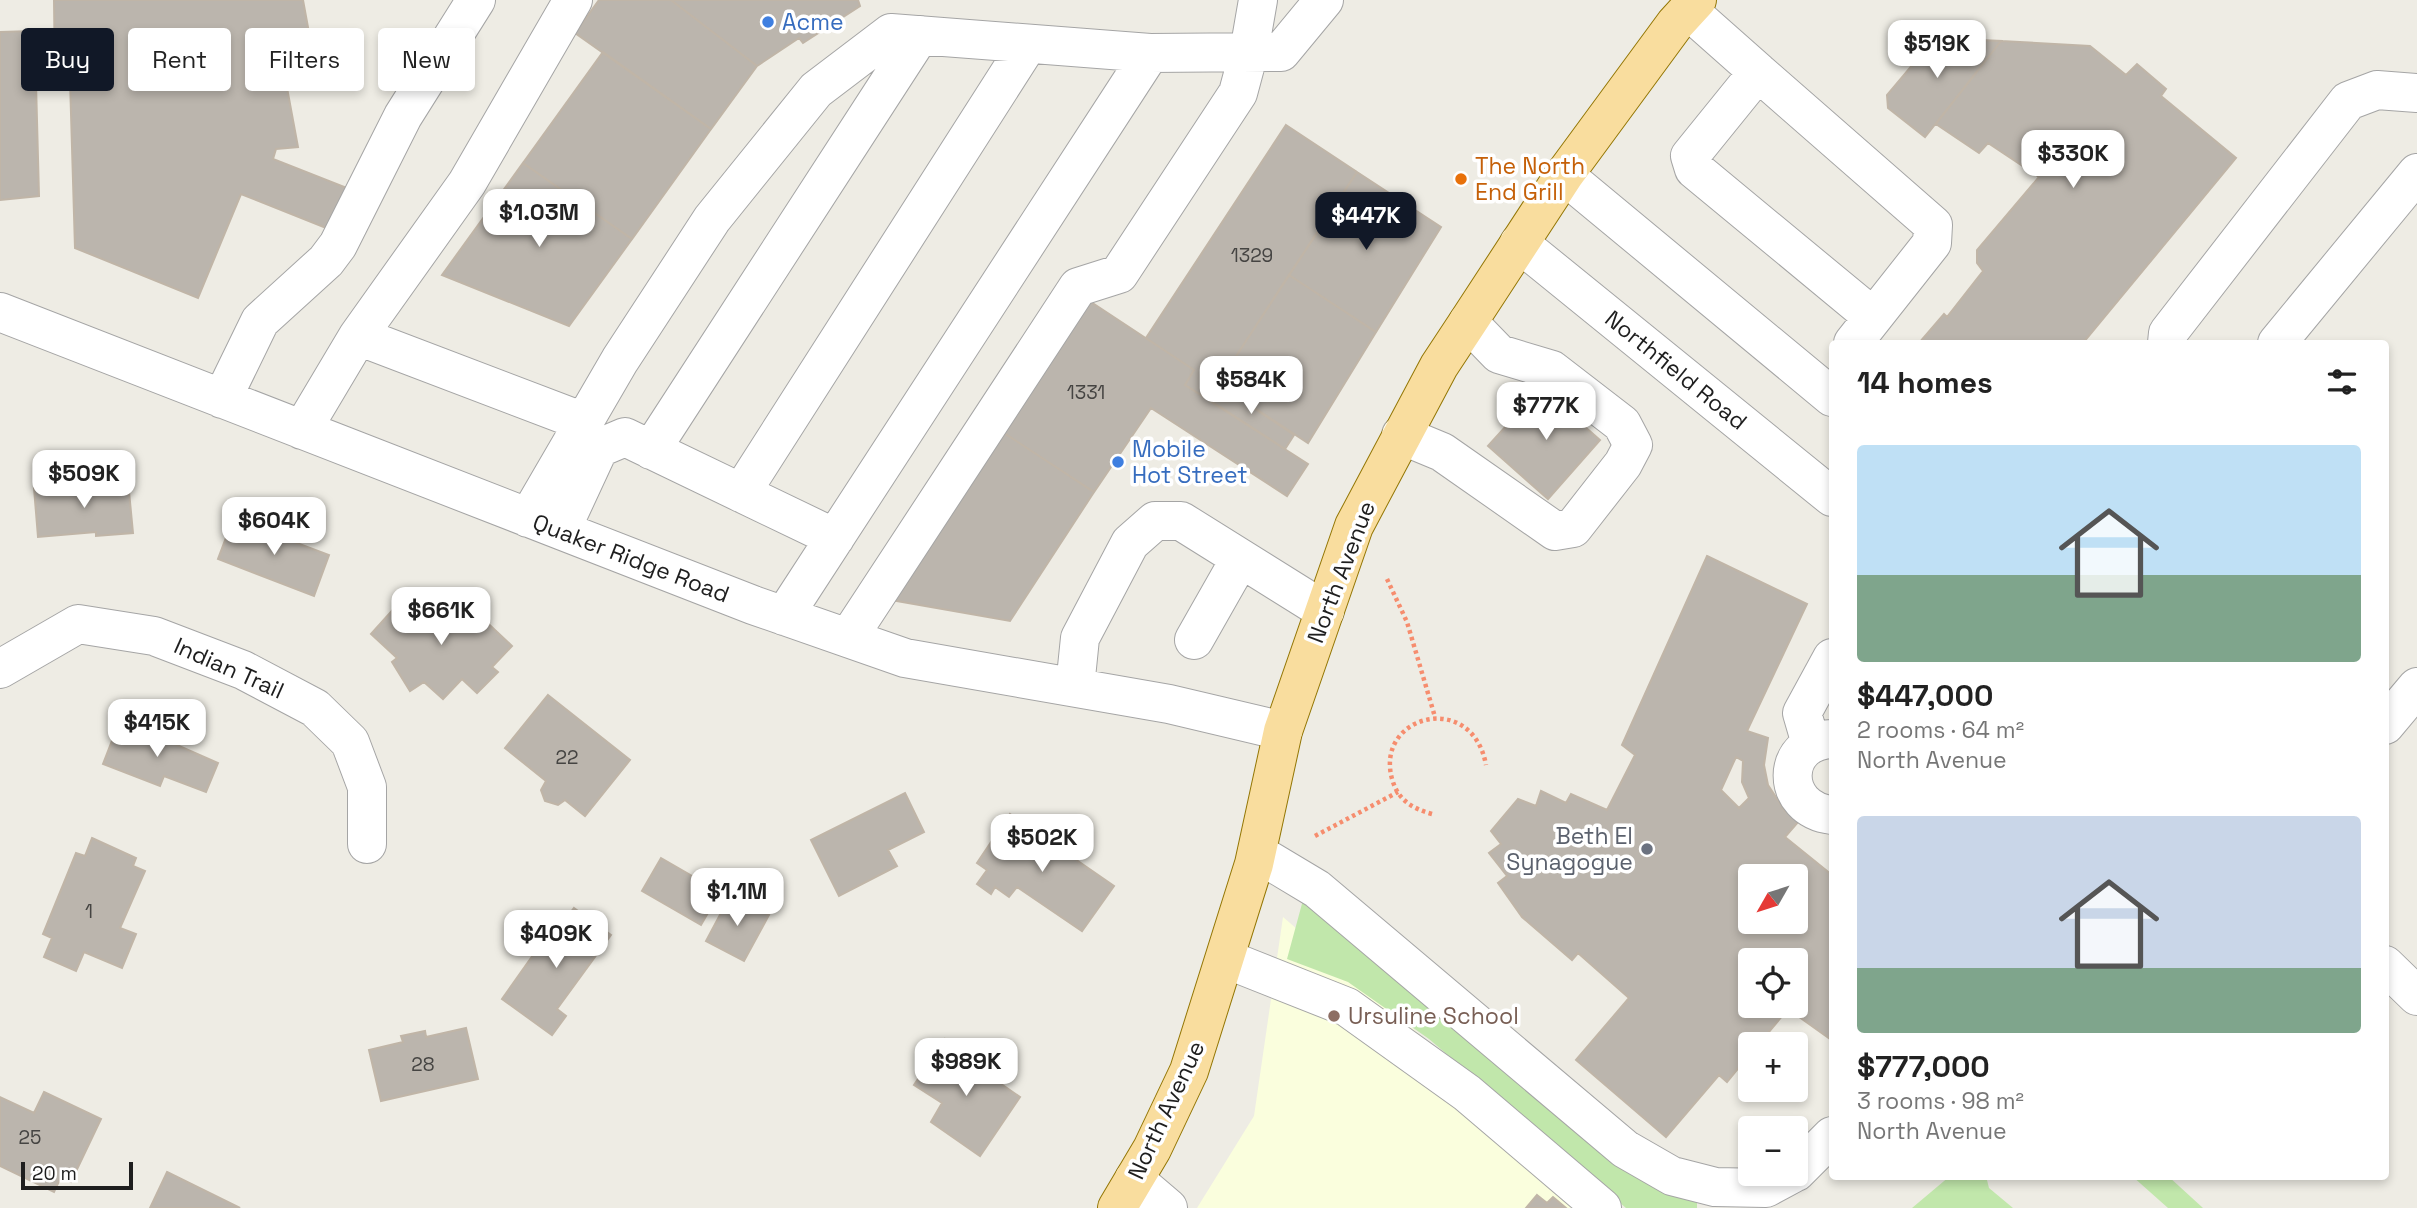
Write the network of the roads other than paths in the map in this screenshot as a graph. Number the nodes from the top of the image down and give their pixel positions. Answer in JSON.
{"nodes":[{"id":1,"x":476,"y":0,"type":"edge"},
{"id":2,"x":573,"y":0,"type":"edge"},
{"id":3,"x":1258,"y":0,"type":"edge"},
{"id":4,"x":1324,"y":0,"type":"edge"},
{"id":5,"x":1692,"y":5,"type":"edge"},
{"id":6,"x":920,"y":36,"type":"junction"},
{"id":7,"x":1028,"y":44,"type":"junction"},
{"id":8,"x":1249,"y":52,"type":"junction"},
{"id":9,"x":1150,"y":53,"type":"junction"},
{"id":10,"x":1758,"y":72,"type":"junction"},
{"id":11,"x":2417,"y":93,"type":"edge"},
{"id":12,"x":2417,"y":173,"type":"edge"},
{"id":13,"x":1564,"y":175,"type":"junction"},
{"id":14,"x":1519,"y":243,"type":"junction"},
{"id":15,"x":0,"y":312,"type":"edge"},
{"id":16,"x":1468,"y":322,"type":"junction"},
{"id":17,"x":1863,"y":330,"type":"edge"},
{"id":18,"x":358,"y":336,"type":"junction"},
{"id":19,"x":2167,"y":340,"type":"edge"},
{"id":20,"x":2279,"y":340,"type":"edge"},
{"id":21,"x":1828,"y":385,"type":"edge"},
{"id":22,"x":222,"y":398,"type":"junction"},
{"id":23,"x":584,"y":422,"type":"junction"},
{"id":24,"x":302,"y":430,"type":"junction"},
{"id":25,"x":1401,"y":435,"type":"junction"},
{"id":26,"x":651,"y":450,"type":"junction"},
{"id":27,"x":741,"y":493,"type":"junction"},
{"id":28,"x":1829,"y":496,"type":"edge"},
{"id":29,"x":544,"y":524,"type":"junction"},
{"id":30,"x":835,"y":538,"type":"junction"},
{"id":31,"x":1240,"y":559,"type":"junction"},
{"id":32,"x":1325,"y":611,"type":"junction"},
{"id":33,"x":784,"y":616,"type":"junction"},
{"id":34,"x":848,"y":638,"type":"junction"},
{"id":35,"x":1194,"y":640,"type":"dead end"},
{"id":36,"x":1829,"y":664,"type":"edge"},
{"id":37,"x":0,"y":669,"type":"edge"},
{"id":38,"x":1075,"y":687,"type":"junction"},
{"id":39,"x":2417,"y":687,"type":"edge"},
{"id":40,"x":2389,"y":719,"type":"edge"},
{"id":41,"x":1283,"y":731,"type":"junction"},
{"id":42,"x":1822,"y":742,"type":"edge"},
{"id":43,"x":1829,"y":814,"type":"edge"},
{"id":44,"x":367,"y":844,"type":"dead end"},
{"id":45,"x":1257,"y":853,"type":"junction"},
{"id":46,"x":1226,"y":960,"type":"junction"},
{"id":47,"x":2389,"y":969,"type":"edge"},
{"id":48,"x":2417,"y":996,"type":"edge"},
{"id":49,"x":1829,"y":1139,"type":"edge"},
{"id":50,"x":1808,"y":1159,"type":"edge"},
{"id":51,"x":1770,"y":1186,"type":"edge"},
{"id":52,"x":1126,"y":1194,"type":"edge"},
{"id":53,"x":1168,"y":1208,"type":"edge"},
{"id":54,"x":1602,"y":1208,"type":"edge"}],
"edges":[{"from":1,"to":22,"type":"street"},
{"from":2,"to":18,"type":"street"},
{"from":3,"to":8,"type":"street"},
{"from":4,"to":8,"type":"street"},
{"from":5,"to":10,"type":"street"},
{"from":5,"to":13,"type":"main road","name":"North Avenue"},
{"from":6,"to":7,"type":"street"},
{"from":6,"to":23,"type":"street"},
{"from":6,"to":26,"type":"street"},
{"from":7,"to":9,"type":"street"},
{"from":7,"to":27,"type":"street"},
{"from":8,"to":9,"type":"street"},
{"from":8,"to":34,"type":"street"},
{"from":9,"to":30,"type":"street"},
{"from":10,"to":17,"type":"street"},
{"from":10,"to":17,"type":"street"},
{"from":11,"to":19,"type":"street"},
{"from":12,"to":20,"type":"street"},
{"from":13,"to":14,"type":"main road","name":"North Avenue"},
{"from":13,"to":21,"type":"street"},
{"from":14,"to":16,"type":"main road","name":"North Avenue"},
{"from":14,"to":28,"type":"street","name":"Northfield Road"},
{"from":15,"to":22,"type":"street","name":"Quaker Ridge Road"},
{"from":16,"to":25,"type":"main road","name":"North Avenue"},
{"from":16,"to":25,"type":"street"},
{"from":18,"to":23,"type":"street"},
{"from":18,"to":24,"type":"street"},
{"from":22,"to":24,"type":"street","name":"Quaker Ridge Road"},
{"from":23,"to":29,"type":"street"},
{"from":24,"to":29,"type":"street","name":"Quaker Ridge Road"},
{"from":25,"to":32,"type":"main road","name":"North Avenue"},
{"from":26,"to":27,"type":"street"},
{"from":26,"to":29,"type":"street"},
{"from":27,"to":30,"type":"street"},
{"from":29,"to":33,"type":"street","name":"Quaker Ridge Road"},
{"from":30,"to":33,"type":"street"},
{"from":31,"to":32,"type":"street"},
{"from":31,"to":35,"type":"street"},
{"from":31,"to":38,"type":"street"},
{"from":32,"to":41,"type":"main road","name":"North Avenue"},
{"from":33,"to":34,"type":"street","name":"Quaker Ridge Road"},
{"from":34,"to":38,"type":"street","name":"Quaker Ridge Road"},
{"from":36,"to":42,"type":"street"},
{"from":37,"to":44,"type":"street","name":"Indian Trail"},
{"from":38,"to":41,"type":"street","name":"Quaker Ridge Road"},
{"from":39,"to":40,"type":"street"},
{"from":41,"to":45,"type":"main road","name":"North Avenue"},
{"from":42,"to":43,"type":"street"},
{"from":45,"to":46,"type":"main road","name":"North Avenue"},
{"from":45,"to":51,"type":"street"},
{"from":46,"to":52,"type":"main road","name":"North Avenue"},
{"from":46,"to":54,"type":"street"},
{"from":47,"to":48,"type":"street"},
{"from":49,"to":50,"type":"street"},
{"from":52,"to":53,"type":"street"}]}
